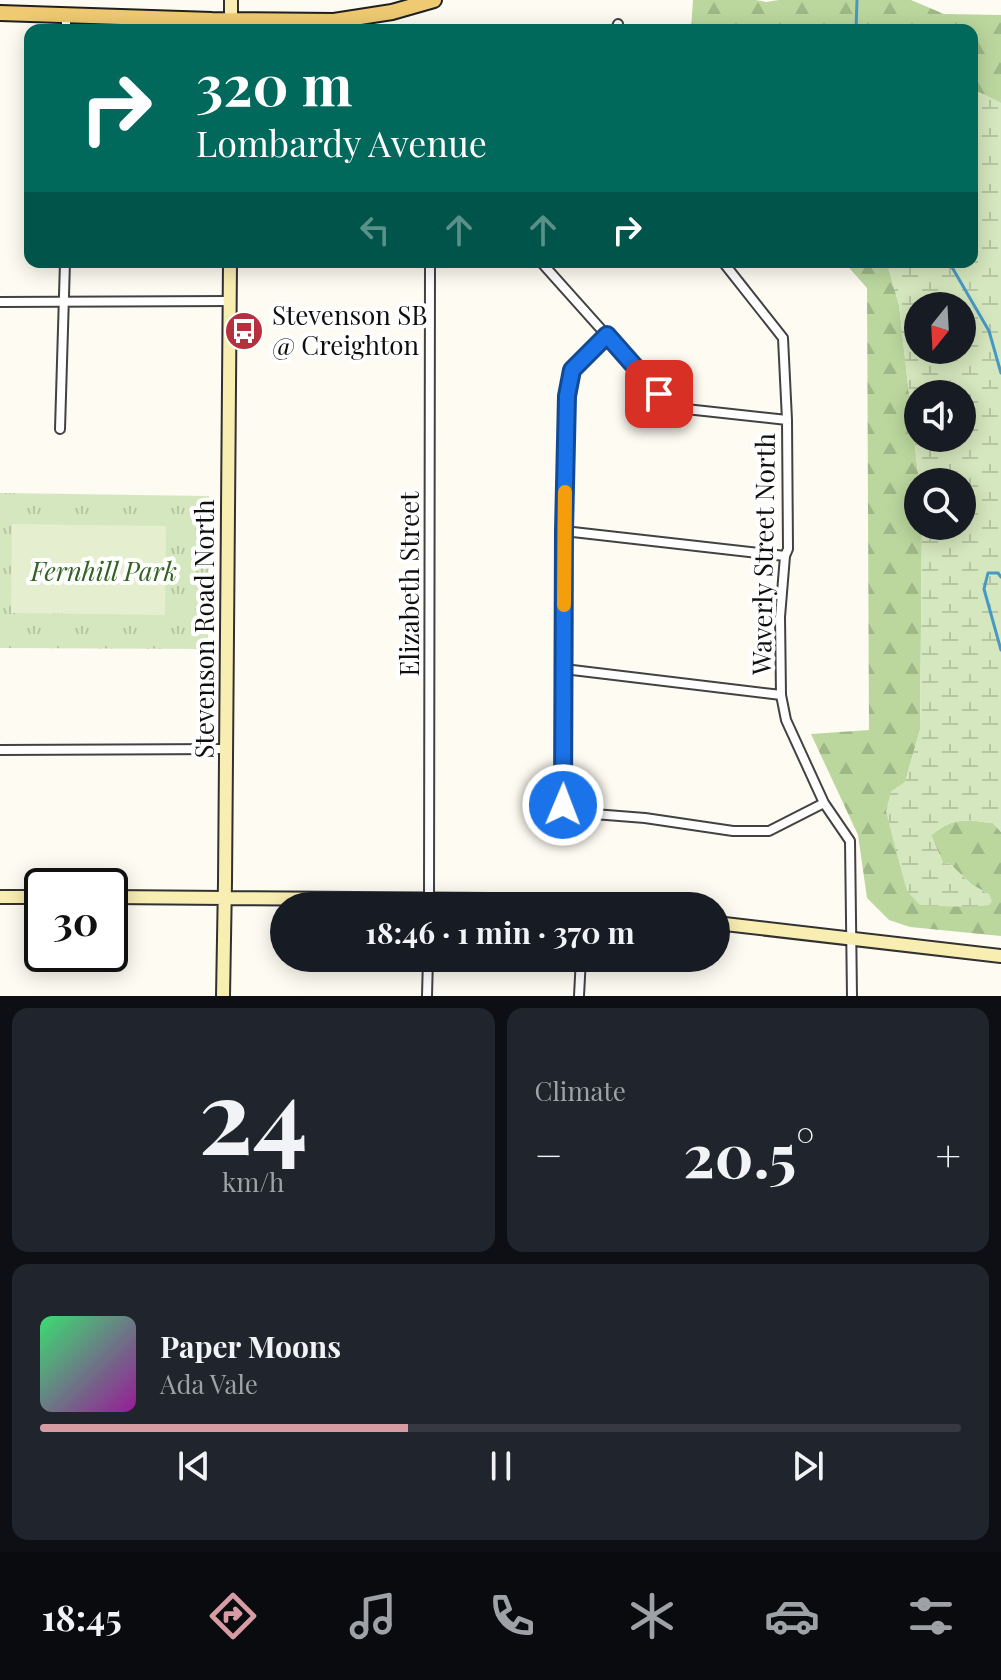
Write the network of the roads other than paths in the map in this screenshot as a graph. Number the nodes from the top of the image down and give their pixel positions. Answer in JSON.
{"nodes":[{"id":1,"x":231,"y":0,"type":"edge"},
{"id":2,"x":434,"y":0,"type":"edge"},
{"id":3,"x":0,"y":13,"type":"edge"},
{"id":4,"x":66,"y":22,"type":"edge"},
{"id":5,"x":176,"y":24,"type":"edge"},
{"id":6,"x":231,"y":24,"type":"edge"},
{"id":7,"x":257,"y":24,"type":"edge"},
{"id":8,"x":65,"y":268,"type":"edge"},
{"id":9,"x":230,"y":268,"type":"edge"},
{"id":10,"x":430,"y":268,"type":"edge"},
{"id":11,"x":546,"y":268,"type":"edge"},
{"id":12,"x":728,"y":268,"type":"edge"},
{"id":13,"x":230,"y":301,"type":"junction"},
{"id":14,"x":0,"y":302,"type":"edge"},
{"id":15,"x":65,"y":303,"type":"junction"},
{"id":16,"x":607,"y":335,"type":"junction"},
{"id":17,"x":787,"y":420,"type":"junction"},
{"id":18,"x":60,"y":429,"type":"dead end"},
{"id":19,"x":564,"y":531,"type":"junction"},
{"id":20,"x":785,"y":556,"type":"junction"},
{"id":21,"x":564,"y":669,"type":"junction"},
{"id":22,"x":781,"y":695,"type":"junction"},
{"id":23,"x":226,"y":749,"type":"junction"},
{"id":24,"x":0,"y":750,"type":"edge"},
{"id":25,"x":824,"y":803,"type":"junction"},
{"id":26,"x":429,"y":892,"type":"edge"},
{"id":27,"x":0,"y":897,"type":"edge"},
{"id":28,"x":24,"y":897,"type":"edge"},
{"id":29,"x":128,"y":897,"type":"edge"},
{"id":30,"x":225,"y":897,"type":"junction"},
{"id":31,"x":270,"y":898,"type":"edge"},
{"id":32,"x":730,"y":925,"type":"edge"},
{"id":33,"x":852,"y":938,"type":"junction"},
{"id":34,"x":1001,"y":956,"type":"edge"},
{"id":35,"x":428,"y":972,"type":"edge"},
{"id":36,"x":580,"y":972,"type":"edge"},
{"id":37,"x":223,"y":996,"type":"edge"},
{"id":38,"x":427,"y":996,"type":"edge"},
{"id":39,"x":579,"y":996,"type":"edge"},
{"id":40,"x":852,"y":996,"type":"edge"}],
"edges":[{"from":1,"to":6,"type":"main road"},
{"from":2,"to":7,"type":"main road"},
{"from":3,"to":4,"type":"main road"},
{"from":4,"to":5,"type":"main road"},
{"from":8,"to":15,"type":"street"},
{"from":9,"to":13,"type":"main road","name":"Stevenson Road North"},
{"from":10,"to":26,"type":"street","name":"Elizabeth Street"},
{"from":11,"to":16,"type":"street"},
{"from":12,"to":17,"type":"street","name":"Waverly Street North"},
{"from":13,"to":15,"type":"street"},
{"from":13,"to":23,"type":"main road","name":"Stevenson Road North"},
{"from":14,"to":15,"type":"street"},
{"from":15,"to":18,"type":"street"},
{"from":16,"to":17,"type":"street"},
{"from":16,"to":19,"type":"street"},
{"from":17,"to":20,"type":"street","name":"Waverly Street North"},
{"from":19,"to":20,"type":"street"},
{"from":19,"to":21,"type":"street"},
{"from":20,"to":22,"type":"street","name":"Waverly Street North"},
{"from":21,"to":22,"type":"street"},
{"from":21,"to":25,"type":"street"},
{"from":22,"to":25,"type":"street","name":"Waverly Street North"},
{"from":23,"to":24,"type":"street"},
{"from":23,"to":30,"type":"main road","name":"Stevenson Road North"},
{"from":25,"to":33,"type":"street","name":"Waverly Street North"},
{"from":27,"to":28,"type":"main road"},
{"from":29,"to":30,"type":"main road"},
{"from":30,"to":31,"type":"main road"},
{"from":30,"to":37,"type":"main road","name":"Stevenson Road North"},
{"from":32,"to":33,"type":"main road"},
{"from":33,"to":34,"type":"main road"},
{"from":33,"to":40,"type":"street","name":"Waverly Street North"},
{"from":35,"to":38,"type":"street"},
{"from":36,"to":39,"type":"street"}]}
